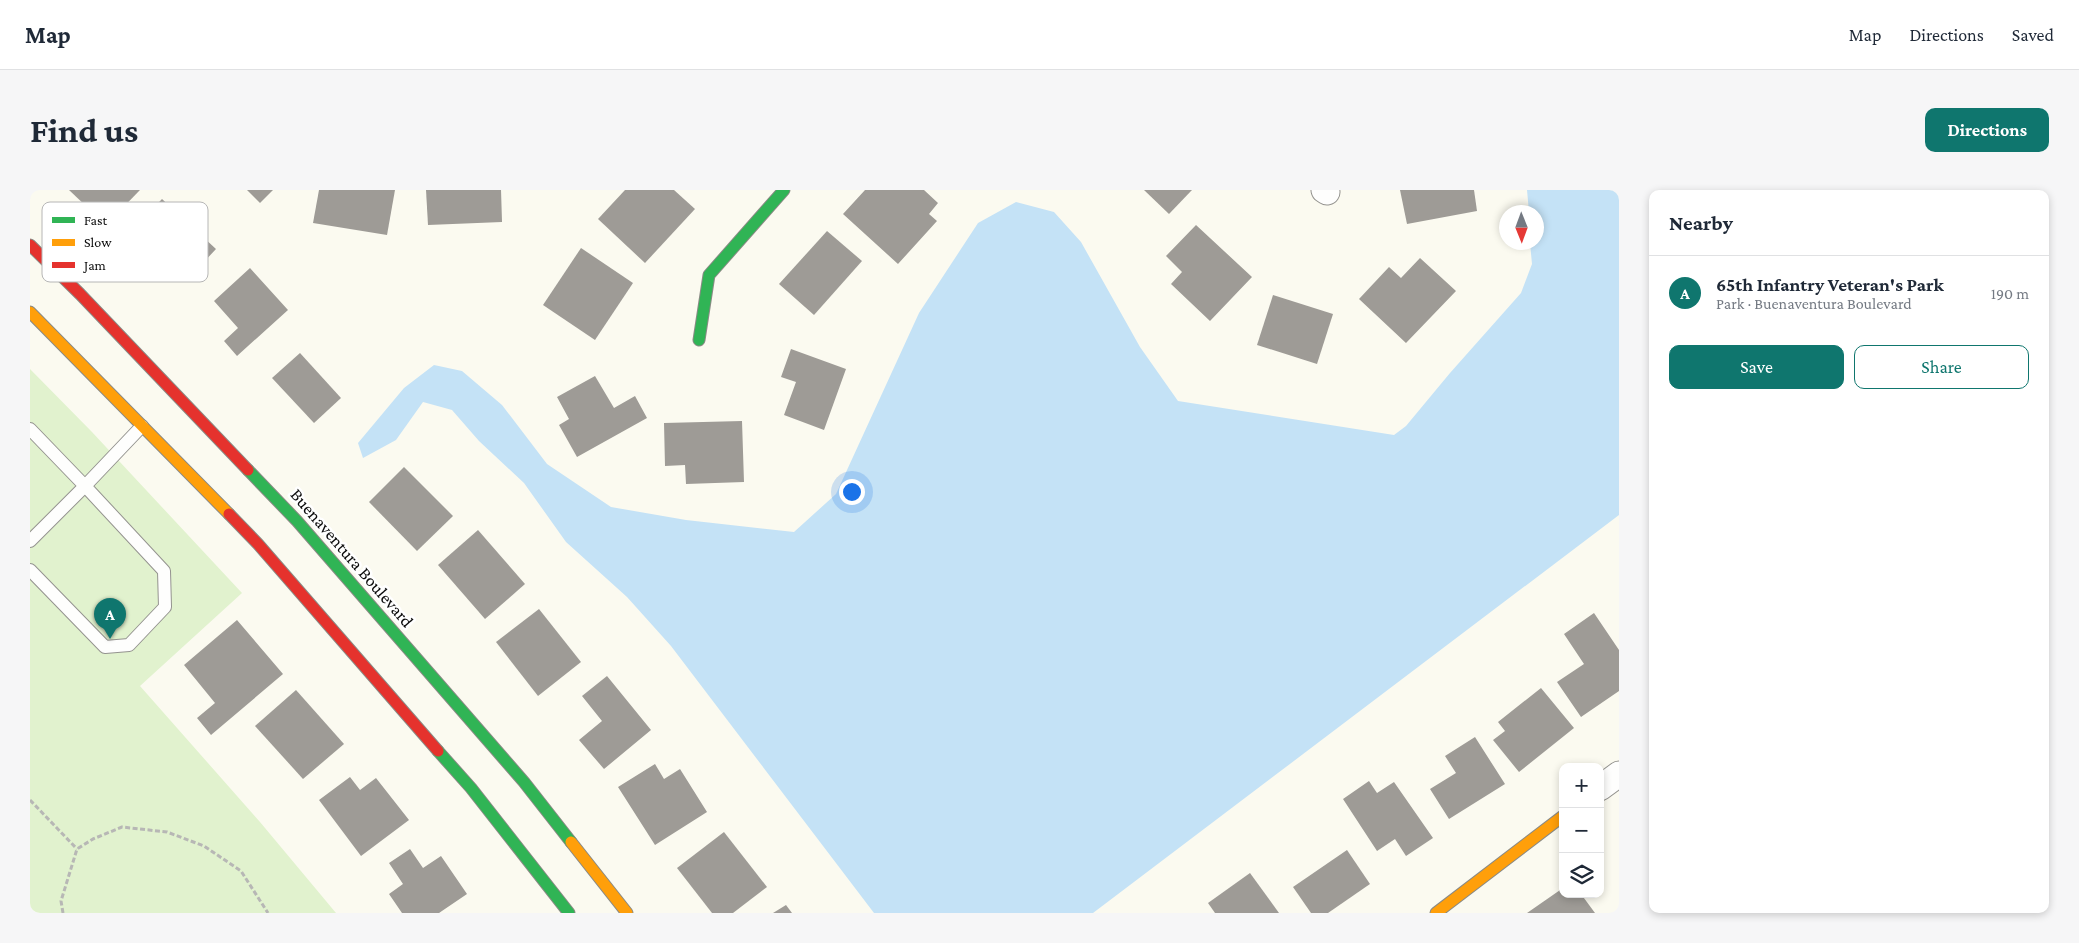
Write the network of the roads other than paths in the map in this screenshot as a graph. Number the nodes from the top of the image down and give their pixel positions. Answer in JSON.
{"nodes":[{"id":1,"x":784,"y":190,"type":"edge"},
{"id":2,"x":30,"y":245,"type":"edge"},
{"id":3,"x":42,"y":257,"type":"edge"},
{"id":4,"x":68,"y":282,"type":"edge"},
{"id":5,"x":30,"y":312,"type":"edge"},
{"id":6,"x":699,"y":340,"type":"dead end"},
{"id":7,"x":142,"y":426,"type":"junction"},
{"id":8,"x":30,"y":429,"type":"edge"},
{"id":9,"x":85,"y":486,"type":"junction"},
{"id":10,"x":30,"y":541,"type":"edge"},
{"id":11,"x":30,"y":570,"type":"edge"},
{"id":12,"x":1619,"y":774,"type":"edge"},
{"id":13,"x":1604,"y":785,"type":"edge"},
{"id":14,"x":1559,"y":819,"type":"edge"},
{"id":15,"x":569,"y":913,"type":"edge"},
{"id":16,"x":626,"y":913,"type":"edge"},
{"id":17,"x":1436,"y":913,"type":"edge"}],
"edges":[{"from":1,"to":6,"type":"main road"},
{"from":2,"to":3,"type":"main road","name":"Buenaventura Boulevard"},
{"from":4,"to":16,"type":"main road","name":"Buenaventura Boulevard"},
{"from":5,"to":7,"type":"main road"},
{"from":7,"to":9,"type":"lane"},
{"from":7,"to":15,"type":"main road"},
{"from":8,"to":9,"type":"lane"},
{"from":9,"to":10,"type":"lane"},
{"from":9,"to":11,"type":"lane"},
{"from":12,"to":13,"type":"street"},
{"from":14,"to":17,"type":"main road"}]}
